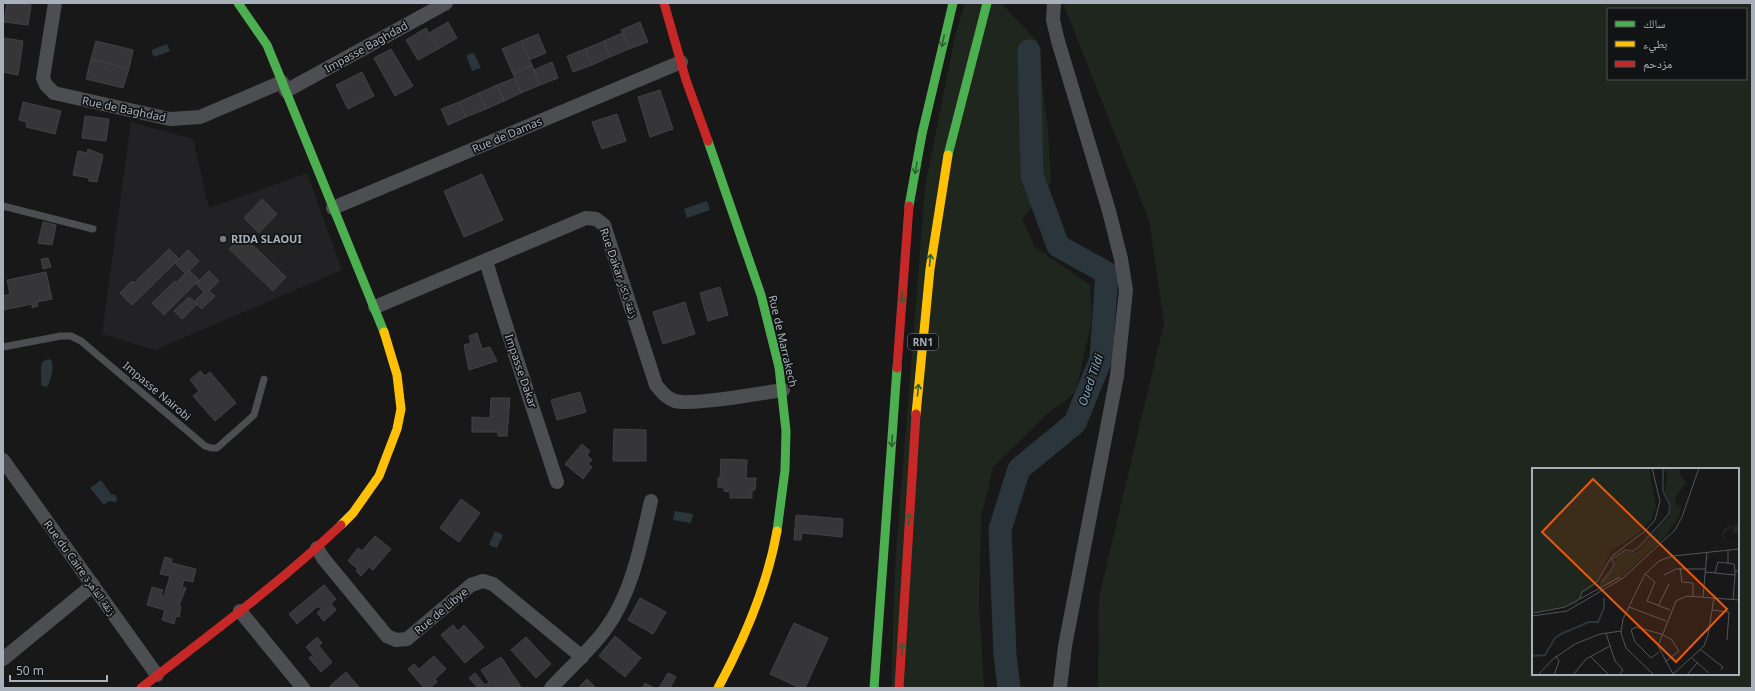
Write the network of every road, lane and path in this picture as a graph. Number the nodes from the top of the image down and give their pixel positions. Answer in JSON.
{"nodes":[{"id":1,"x":55,"y":3,"type":"edge"},
{"id":2,"x":238,"y":3,"type":"edge"},
{"id":3,"x":446,"y":3,"type":"edge"},
{"id":4,"x":664,"y":3,"type":"edge"},
{"id":5,"x":953,"y":3,"type":"edge"},
{"id":6,"x":987,"y":3,"type":"edge"},
{"id":7,"x":1054,"y":3,"type":"edge"},
{"id":8,"x":681,"y":62,"type":"junction"},
{"id":9,"x":284,"y":87,"type":"junction"},
{"id":10,"x":3,"y":206,"type":"edge"},
{"id":11,"x":333,"y":208,"type":"junction"},
{"id":12,"x":93,"y":229,"type":"dead end"},
{"id":13,"x":486,"y":261,"type":"junction"},
{"id":14,"x":375,"y":307,"type":"junction"},
{"id":15,"x":3,"y":348,"type":"edge"},
{"id":16,"x":264,"y":380,"type":"dead end"},
{"id":17,"x":783,"y":390,"type":"junction"},
{"id":18,"x":3,"y":460,"type":"edge"},
{"id":19,"x":557,"y":482,"type":"dead end"},
{"id":20,"x":651,"y":501,"type":"dead end"},
{"id":21,"x":317,"y":548,"type":"junction"},
{"id":22,"x":93,"y":585,"type":"junction"},
{"id":23,"x":240,"y":612,"type":"junction"},
{"id":24,"x":582,"y":657,"type":"junction"},
{"id":25,"x":3,"y":659,"type":"edge"},
{"id":26,"x":157,"y":675,"type":"junction"},
{"id":27,"x":141,"y":688,"type":"edge"},
{"id":28,"x":302,"y":688,"type":"edge"},
{"id":29,"x":551,"y":688,"type":"edge"},
{"id":30,"x":718,"y":688,"type":"edge"},
{"id":31,"x":874,"y":688,"type":"edge"},
{"id":32,"x":899,"y":688,"type":"edge"},
{"id":33,"x":1060,"y":688,"type":"edge"}],
"edges":[{"from":1,"to":9,"type":"street","name":"Rue de Baghdad"},
{"from":2,"to":9,"type":"main road"},
{"from":3,"to":9,"type":"street","name":"Impasse Baghdad"},
{"from":4,"to":8,"type":"main road","name":"Rue de Marrakech"},
{"from":5,"to":31,"type":"main road","number":"RN1","one_way":true},
{"from":32,"to":6,"type":"main road","number":"RN1","one_way":true},
{"from":7,"to":33,"type":"street"},
{"from":8,"to":11,"type":"street","name":"Rue de Damas"},
{"from":8,"to":17,"type":"main road","name":"Rue de Marrakech"},
{"from":9,"to":11,"type":"main road"},
{"from":10,"to":12,"type":"lane"},
{"from":11,"to":14,"type":"main road"},
{"from":13,"to":14,"type":"street","name":"Rue Dakar زنقة داكار"},
{"from":13,"to":17,"type":"street","name":"Rue Dakar زنقة داكار"},
{"from":13,"to":19,"type":"street","name":"Impasse Dakar"},
{"from":14,"to":21,"type":"main road"},
{"from":15,"to":16,"type":"lane","name":"Impasse Nairobi"},
{"from":17,"to":30,"type":"main road","name":"Rue de Marrakech"},
{"from":18,"to":22,"type":"street","name":"Rue du Caire زنقة القاهرة"},
{"from":20,"to":24,"type":"street"},
{"from":21,"to":23,"type":"main road"},
{"from":21,"to":24,"type":"street","name":"Rue de Libye"},
{"from":22,"to":25,"type":"street"},
{"from":22,"to":26,"type":"street","name":"Rue du Caire زنقة القاهرة"},
{"from":23,"to":26,"type":"main road"},
{"from":23,"to":28,"type":"street"},
{"from":24,"to":29,"type":"street"},
{"from":26,"to":27,"type":"main road"}]}
